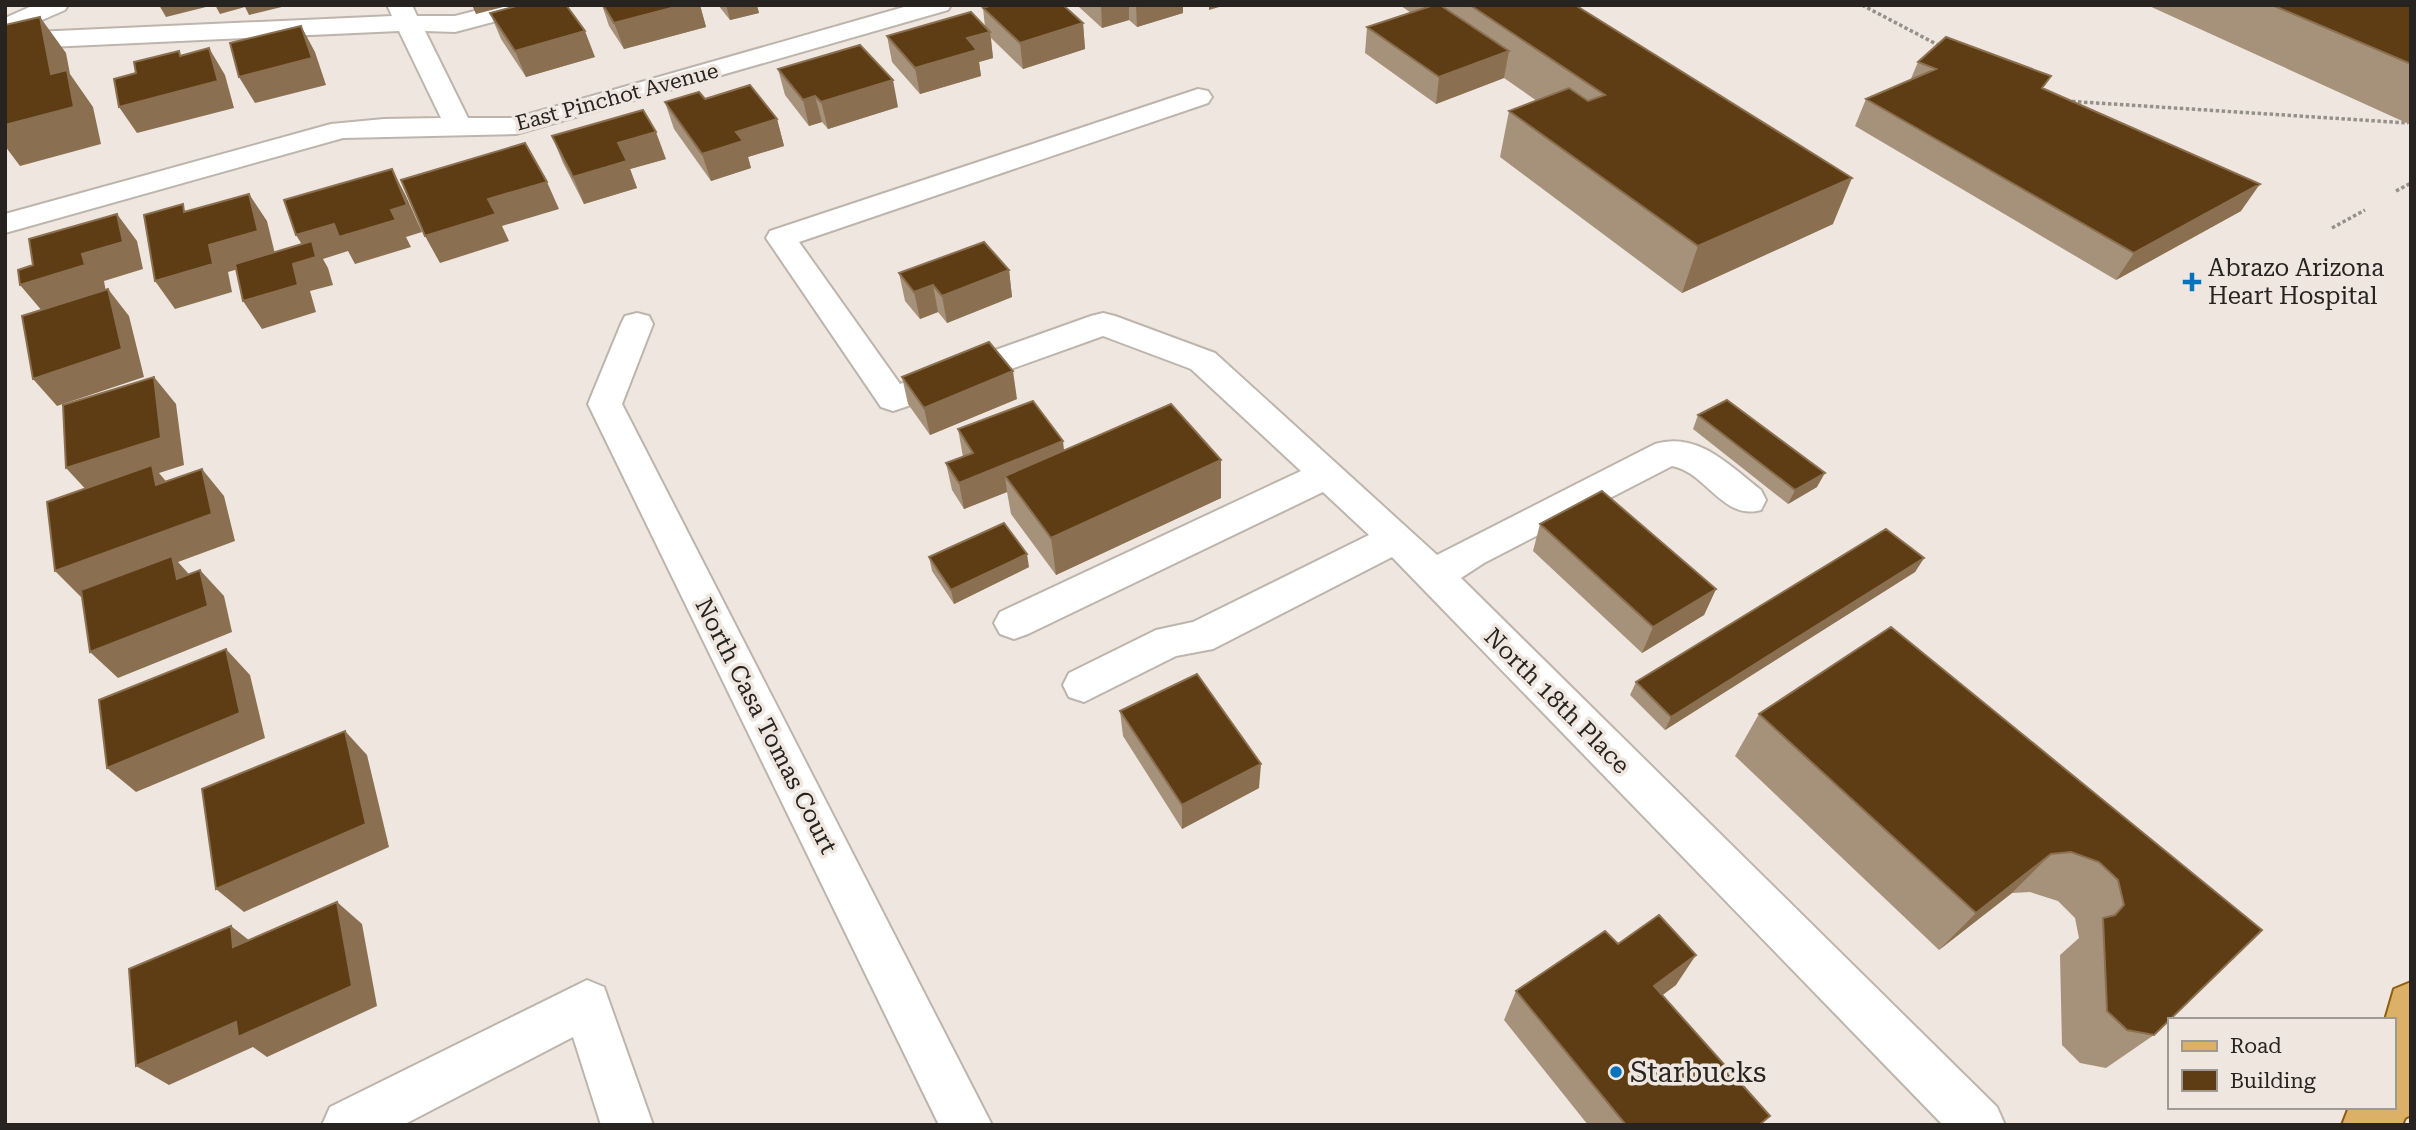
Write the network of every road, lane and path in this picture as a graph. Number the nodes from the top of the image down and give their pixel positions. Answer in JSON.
{"nodes":[{"id":1,"x":56,"y":5,"type":"edge"},
{"id":2,"x":529,"y":5,"type":"edge"},
{"id":3,"x":939,"y":5,"type":"edge"},
{"id":4,"x":1863,"y":5,"type":"edge"},
{"id":5,"x":404,"y":15,"type":"edge"},
{"id":6,"x":5,"y":27,"type":"edge"},
{"id":7,"x":5,"y":41,"type":"edge"},
{"id":8,"x":1940,"y":47,"type":"edge"},
{"id":9,"x":1198,"y":97,"type":"dead end"},
{"id":10,"x":2053,"y":100,"type":"edge"},
{"id":11,"x":2407,"y":123,"type":"dead end"},
{"id":12,"x":460,"y":129,"type":"junction"},
{"id":13,"x":2411,"y":183,"type":"edge"},
{"id":14,"x":2396,"y":191,"type":"dead end"},
{"id":15,"x":2365,"y":210,"type":"dead end"},
{"id":16,"x":5,"y":224,"type":"edge"},
{"id":17,"x":2332,"y":228,"type":"dead end"},
{"id":18,"x":637,"y":324,"type":"dead end"},
{"id":19,"x":1327,"y":474,"type":"junction"},
{"id":20,"x":1748,"y":499,"type":"dead end"},
{"id":21,"x":1396,"y":538,"type":"junction"},
{"id":22,"x":1433,"y":577,"type":"junction"},
{"id":23,"x":1014,"y":623,"type":"dead end"},
{"id":24,"x":1084,"y":685,"type":"dead end"},
{"id":25,"x":2411,"y":1006,"type":"edge"},
{"id":26,"x":2398,"y":1094,"type":"edge"},
{"id":27,"x":2383,"y":1109,"type":"edge"},
{"id":28,"x":348,"y":1125,"type":"edge"},
{"id":29,"x":627,"y":1125,"type":"edge"},
{"id":30,"x":966,"y":1125,"type":"edge"},
{"id":31,"x":1979,"y":1125,"type":"edge"},
{"id":32,"x":2368,"y":1125,"type":"edge"}],
"edges":[{"from":1,"to":6,"type":"street"},
{"from":2,"to":5,"type":"street"},
{"from":3,"to":12,"type":"street","name":"East Pinchot Avenue"},
{"from":4,"to":8,"type":"path"},
{"from":5,"to":7,"type":"street"},
{"from":5,"to":12,"type":"street"},
{"from":9,"to":19,"type":"street","name":"North 18th Place"},
{"from":10,"to":11,"type":"path"},
{"from":12,"to":16,"type":"street","name":"East Pinchot Avenue"},
{"from":13,"to":14,"type":"path"},
{"from":15,"to":17,"type":"path"},
{"from":18,"to":30,"type":"street","name":"North Casa Tomas Court"},
{"from":19,"to":21,"type":"street","name":"North 18th Place"},
{"from":19,"to":23,"type":"street"},
{"from":20,"to":22,"type":"street"},
{"from":21,"to":22,"type":"street","name":"North 18th Place"},
{"from":21,"to":24,"type":"street"},
{"from":22,"to":31,"type":"street","name":"North 18th Place"},
{"from":25,"to":26,"type":"main road"},
{"from":27,"to":32,"type":"main road"},
{"from":28,"to":29,"type":"street"}]}
